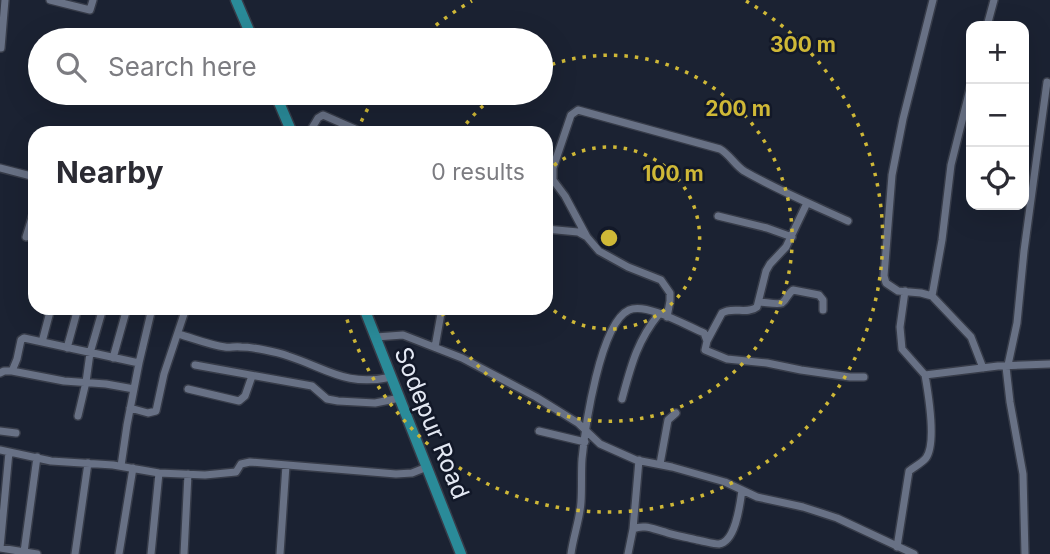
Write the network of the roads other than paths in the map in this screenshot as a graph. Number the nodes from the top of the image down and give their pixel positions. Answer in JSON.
{"nodes":[{"id":1,"x":5,"y":0,"type":"edge"},
{"id":2,"x":50,"y":0,"type":"edge"},
{"id":3,"x":93,"y":0,"type":"edge"},
{"id":4,"x":236,"y":0,"type":"edge"},
{"id":5,"x":933,"y":0,"type":"edge"},
{"id":6,"x":994,"y":0,"type":"edge"},
{"id":7,"x":988,"y":21,"type":"edge"},
{"id":8,"x":248,"y":28,"type":"edge"},
{"id":9,"x":0,"y":49,"type":"edge"},
{"id":10,"x":1047,"y":82,"type":"dead end"},
{"id":11,"x":280,"y":105,"type":"edge"},
{"id":12,"x":966,"y":105,"type":"edge"},
{"id":13,"x":289,"y":126,"type":"edge"},
{"id":14,"x":313,"y":126,"type":"edge"},
{"id":15,"x":346,"y":126,"type":"edge"},
{"id":16,"x":0,"y":168,"type":"edge"},
{"id":17,"x":28,"y":175,"type":"edge"},
{"id":18,"x":807,"y":203,"type":"junction"},
{"id":19,"x":718,"y":216,"type":"dead end"},
{"id":20,"x":848,"y":221,"type":"dead end"},
{"id":21,"x":553,"y":230,"type":"edge"},
{"id":22,"x":28,"y":231,"type":"edge"},
{"id":23,"x":26,"y":237,"type":"dead end"},
{"id":24,"x":587,"y":237,"type":"junction"},
{"id":25,"x":792,"y":237,"type":"junction"},
{"id":26,"x":905,"y":291,"type":"junction"},
{"id":27,"x":932,"y":296,"type":"junction"},
{"id":28,"x":759,"y":302,"type":"junction"},
{"id":29,"x":823,"y":310,"type":"dead end"},
{"id":30,"x":49,"y":315,"type":"edge"},
{"id":31,"x":76,"y":315,"type":"edge"},
{"id":32,"x":101,"y":315,"type":"edge"},
{"id":33,"x":125,"y":315,"type":"edge"},
{"id":34,"x":150,"y":315,"type":"edge"},
{"id":35,"x":184,"y":315,"type":"edge"},
{"id":36,"x":367,"y":315,"type":"edge"},
{"id":37,"x":441,"y":315,"type":"edge"},
{"id":38,"x":663,"y":315,"type":"junction"},
{"id":39,"x":178,"y":334,"type":"junction"},
{"id":40,"x":376,"y":337,"type":"junction"},
{"id":41,"x":707,"y":341,"type":"junction"},
{"id":42,"x":42,"y":342,"type":"junction"},
{"id":43,"x":66,"y":348,"type":"junction"},
{"id":44,"x":435,"y":348,"type":"junction"},
{"id":45,"x":90,"y":353,"type":"junction"},
{"id":46,"x":113,"y":358,"type":"junction"},
{"id":47,"x":139,"y":363,"type":"junction"},
{"id":48,"x":195,"y":365,"type":"dead end"},
{"id":49,"x":1050,"y":365,"type":"edge"},
{"id":50,"x":1007,"y":366,"type":"junction"},
{"id":51,"x":983,"y":368,"type":"junction"},
{"id":52,"x":12,"y":371,"type":"junction"},
{"id":53,"x":0,"y":373,"type":"edge"},
{"id":54,"x":925,"y":374,"type":"junction"},
{"id":55,"x":252,"y":376,"type":"junction"},
{"id":56,"x":392,"y":377,"type":"junction"},
{"id":57,"x":864,"y":377,"type":"dead end"},
{"id":58,"x":86,"y":382,"type":"junction"},
{"id":59,"x":134,"y":389,"type":"junction"},
{"id":60,"x":188,"y":389,"type":"dead end"},
{"id":61,"x":400,"y":398,"type":"junction"},
{"id":62,"x":622,"y":399,"type":"dead end"},
{"id":63,"x":130,"y":408,"type":"junction"},
{"id":64,"x":676,"y":413,"type":"dead end"},
{"id":65,"x":78,"y":416,"type":"dead end"},
{"id":66,"x":0,"y":431,"type":"edge"},
{"id":67,"x":539,"y":431,"type":"dead end"},
{"id":68,"x":16,"y":433,"type":"dead end"},
{"id":69,"x":587,"y":433,"type":"junction"},
{"id":70,"x":585,"y":442,"type":"junction"},
{"id":71,"x":0,"y":450,"type":"edge"},
{"id":72,"x":9,"y":452,"type":"junction"},
{"id":73,"x":37,"y":457,"type":"junction"},
{"id":74,"x":639,"y":460,"type":"junction"},
{"id":75,"x":88,"y":463,"type":"junction"},
{"id":76,"x":660,"y":464,"type":"junction"},
{"id":77,"x":286,"y":465,"type":"junction"},
{"id":78,"x":121,"y":466,"type":"junction"},
{"id":79,"x":427,"y":467,"type":"junction"},
{"id":80,"x":134,"y":468,"type":"junction"},
{"id":81,"x":159,"y":473,"type":"junction"},
{"id":82,"x":188,"y":474,"type":"junction"},
{"id":83,"x":742,"y":490,"type":"junction"},
{"id":84,"x":633,"y":529,"type":"junction"},
{"id":85,"x":0,"y":548,"type":"edge"},
{"id":86,"x":900,"y":550,"type":"edge"},
{"id":87,"x":24,"y":552,"type":"junction"},
{"id":88,"x":37,"y":554,"type":"edge"},
{"id":89,"x":75,"y":554,"type":"edge"},
{"id":90,"x":118,"y":554,"type":"edge"},
{"id":91,"x":151,"y":554,"type":"edge"},
{"id":92,"x":184,"y":554,"type":"edge"},
{"id":93,"x":280,"y":554,"type":"edge"},
{"id":94,"x":461,"y":554,"type":"edge"},
{"id":95,"x":571,"y":554,"type":"edge"},
{"id":96,"x":628,"y":554,"type":"edge"},
{"id":97,"x":914,"y":554,"type":"edge"},
{"id":98,"x":1025,"y":554,"type":"edge"}],
"edges":[{"from":1,"to":9,"type":"street"},
{"from":2,"to":3,"type":"street"},
{"from":4,"to":8,"type":"main road"},
{"from":5,"to":26,"type":"street"},
{"from":6,"to":7,"type":"street"},
{"from":10,"to":50,"type":"street"},
{"from":11,"to":13,"type":"main road"},
{"from":12,"to":27,"type":"street"},
{"from":14,"to":15,"type":"street"},
{"from":16,"to":17,"type":"street"},
{"from":18,"to":20,"type":"street"},
{"from":18,"to":24,"type":"street"},
{"from":18,"to":25,"type":"street"},
{"from":19,"to":25,"type":"street"},
{"from":21,"to":24,"type":"street"},
{"from":22,"to":23,"type":"street"},
{"from":24,"to":38,"type":"street"},
{"from":25,"to":28,"type":"street"},
{"from":26,"to":27,"type":"street"},
{"from":26,"to":54,"type":"street"},
{"from":27,"to":51,"type":"street"},
{"from":28,"to":29,"type":"street"},
{"from":28,"to":41,"type":"street"},
{"from":30,"to":42,"type":"street"},
{"from":31,"to":43,"type":"street"},
{"from":32,"to":45,"type":"street"},
{"from":33,"to":46,"type":"street"},
{"from":34,"to":47,"type":"street"},
{"from":35,"to":39,"type":"street"},
{"from":36,"to":40,"type":"main road","name":"Sodepur Road"},
{"from":37,"to":44,"type":"street"},
{"from":38,"to":41,"type":"street"},
{"from":38,"to":62,"type":"street"},
{"from":38,"to":69,"type":"street"},
{"from":39,"to":56,"type":"street"},
{"from":39,"to":63,"type":"street"},
{"from":40,"to":44,"type":"street"},
{"from":40,"to":56,"type":"main road","name":"Sodepur Road"},
{"from":41,"to":57,"type":"street"},
{"from":42,"to":43,"type":"street"},
{"from":42,"to":52,"type":"street"},
{"from":43,"to":45,"type":"street"},
{"from":44,"to":69,"type":"street"},
{"from":45,"to":46,"type":"street"},
{"from":45,"to":58,"type":"street"},
{"from":46,"to":47,"type":"street"},
{"from":47,"to":59,"type":"street"},
{"from":48,"to":55,"type":"street"},
{"from":49,"to":50,"type":"street"},
{"from":50,"to":51,"type":"street"},
{"from":50,"to":98,"type":"street"},
{"from":51,"to":54,"type":"street"},
{"from":52,"to":53,"type":"street"},
{"from":52,"to":58,"type":"street"},
{"from":54,"to":86,"type":"street"},
{"from":55,"to":60,"type":"street"},
{"from":55,"to":61,"type":"street"},
{"from":56,"to":61,"type":"main road","name":"Sodepur Road"},
{"from":58,"to":59,"type":"street"},
{"from":58,"to":65,"type":"street"},
{"from":59,"to":63,"type":"street"},
{"from":61,"to":79,"type":"main road","name":"Sodepur Road"},
{"from":63,"to":78,"type":"street"},
{"from":64,"to":76,"type":"street"},
{"from":66,"to":68,"type":"street"},
{"from":67,"to":70,"type":"street"},
{"from":69,"to":70,"type":"street"},
{"from":69,"to":74,"type":"street"},
{"from":70,"to":95,"type":"street"},
{"from":71,"to":72,"type":"street"},
{"from":72,"to":73,"type":"street"},
{"from":72,"to":85,"type":"street"},
{"from":73,"to":75,"type":"street"},
{"from":73,"to":87,"type":"street"},
{"from":74,"to":76,"type":"street"},
{"from":74,"to":84,"type":"street"},
{"from":75,"to":78,"type":"street"},
{"from":75,"to":89,"type":"street"},
{"from":76,"to":83,"type":"street"},
{"from":77,"to":79,"type":"street"},
{"from":77,"to":82,"type":"street"},
{"from":77,"to":93,"type":"street"},
{"from":78,"to":80,"type":"street"},
{"from":79,"to":94,"type":"main road","name":"Sodepur Road"},
{"from":80,"to":81,"type":"street"},
{"from":80,"to":90,"type":"street"},
{"from":81,"to":82,"type":"street"},
{"from":81,"to":91,"type":"street"},
{"from":82,"to":92,"type":"street"},
{"from":83,"to":84,"type":"street"},
{"from":83,"to":86,"type":"street"},
{"from":84,"to":96,"type":"street"},
{"from":85,"to":87,"type":"street"},
{"from":86,"to":97,"type":"street"},
{"from":87,"to":88,"type":"street"}]}
